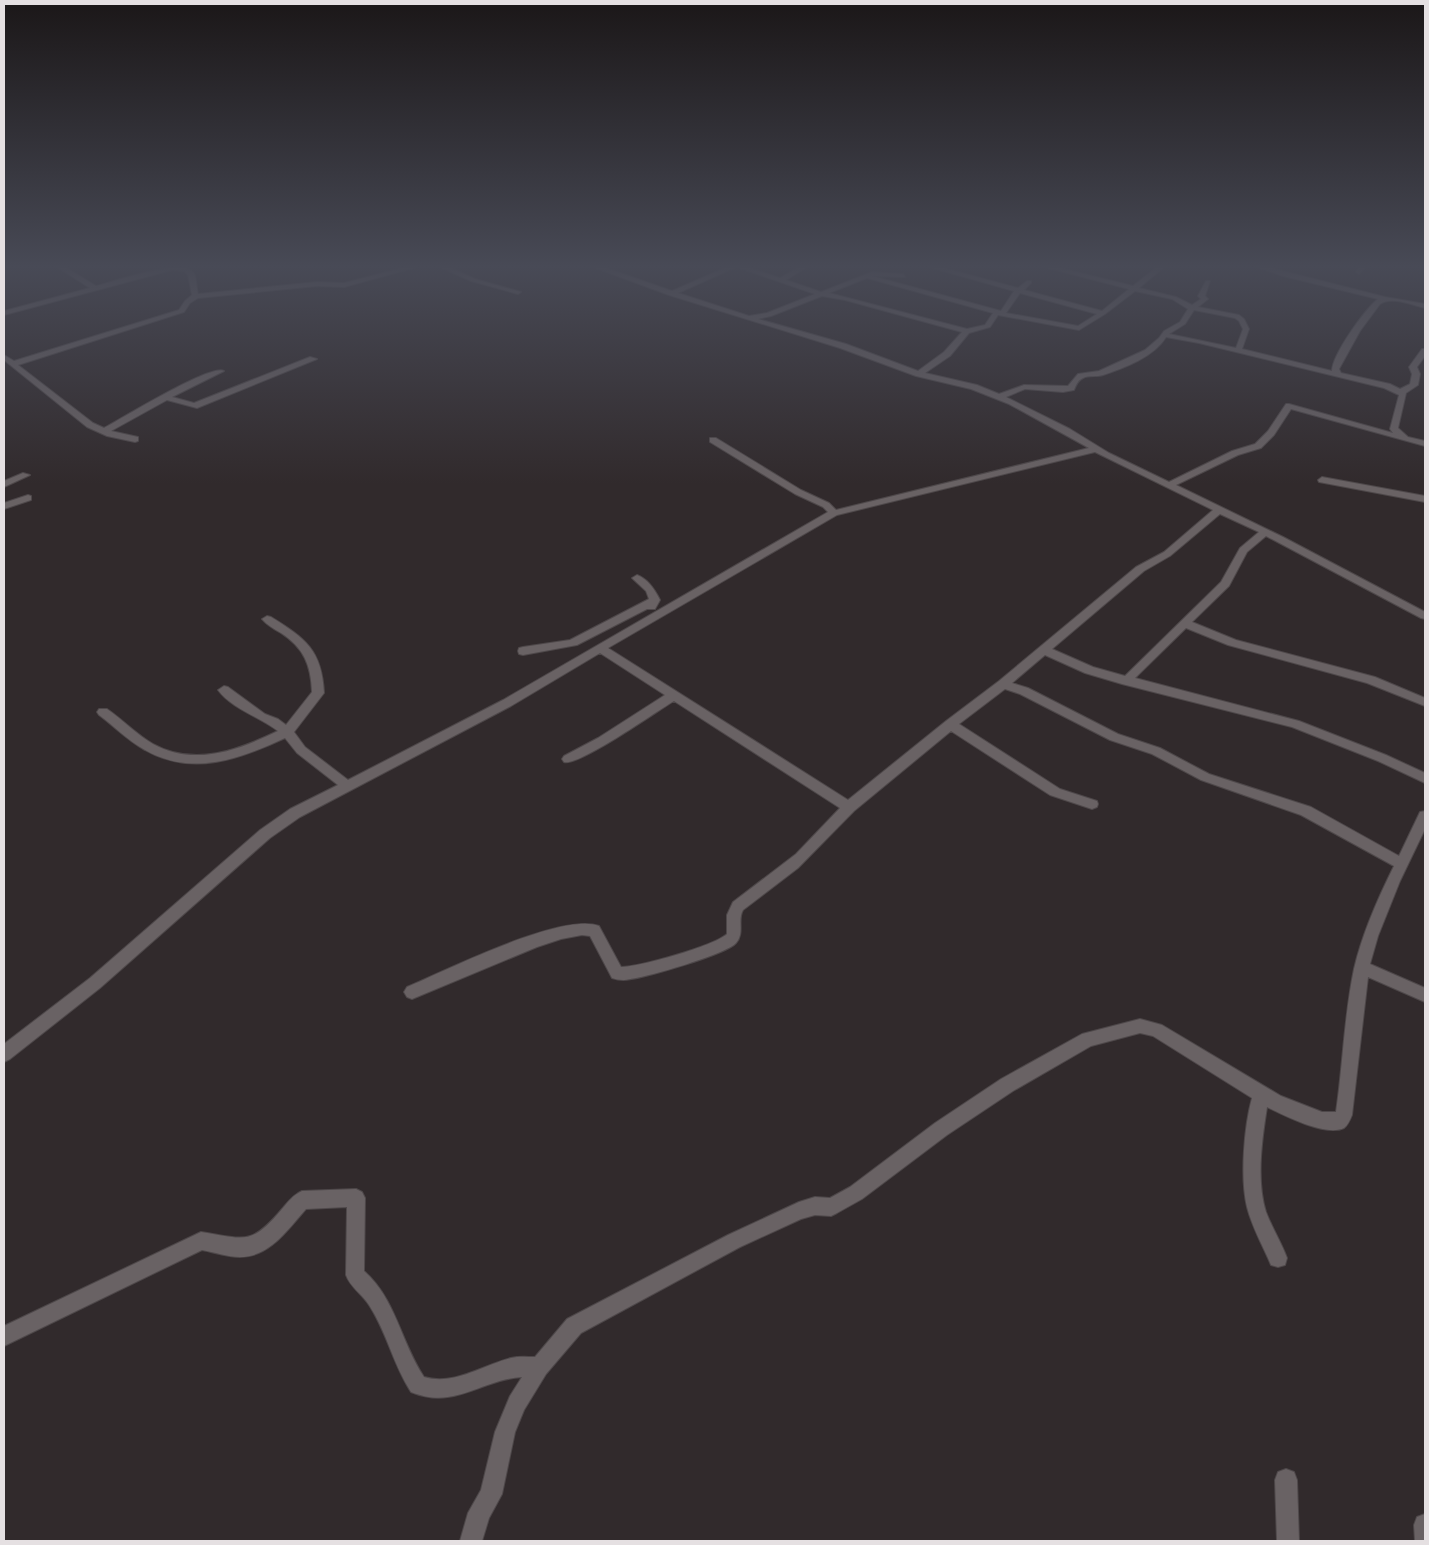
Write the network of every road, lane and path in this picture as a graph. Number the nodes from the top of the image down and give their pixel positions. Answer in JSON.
{"nodes":[{"id":1,"x":95,"y":339,"type":"edge"},
{"id":2,"x":820,"y":339,"type":"edge"},
{"id":3,"x":961,"y":339,"type":"edge"},
{"id":4,"x":1164,"y":339,"type":"edge"},
{"id":5,"x":1185,"y":339,"type":"edge"},
{"id":6,"x":1242,"y":339,"type":"edge"},
{"id":7,"x":1351,"y":339,"type":"edge"},
{"id":8,"x":1238,"y":350,"type":"junction"},
{"id":9,"x":1425,"y":351,"type":"edge"},
{"id":10,"x":4,"y":357,"type":"edge"},
{"id":11,"x":314,"y":358,"type":"dead end"},
{"id":12,"x":13,"y":364,"type":"junction"},
{"id":13,"x":220,"y":370,"type":"dead end"},
{"id":14,"x":1337,"y":373,"type":"junction"},
{"id":15,"x":919,"y":374,"type":"junction"},
{"id":16,"x":1401,"y":392,"type":"junction"},
{"id":17,"x":165,"y":397,"type":"junction"},
{"id":18,"x":998,"y":397,"type":"junction"},
{"id":19,"x":104,"y":432,"type":"junction"},
{"id":20,"x":135,"y":439,"type":"dead end"},
{"id":21,"x":1406,"y":439,"type":"junction"},
{"id":22,"x":714,"y":440,"type":"dead end"},
{"id":23,"x":1425,"y":444,"type":"edge"},
{"id":24,"x":1095,"y":449,"type":"junction"},
{"id":25,"x":26,"y":476,"type":"dead end"},
{"id":26,"x":1322,"y":480,"type":"dead end"},
{"id":27,"x":4,"y":484,"type":"edge"},
{"id":28,"x":1169,"y":486,"type":"junction"},
{"id":29,"x":28,"y":498,"type":"dead end"},
{"id":30,"x":1425,"y":499,"type":"edge"},
{"id":31,"x":4,"y":506,"type":"edge"},
{"id":32,"x":1219,"y":510,"type":"junction"},
{"id":33,"x":834,"y":513,"type":"junction"},
{"id":34,"x":1265,"y":532,"type":"junction"},
{"id":35,"x":637,"y":578,"type":"dead end"},
{"id":36,"x":655,"y":600,"type":"junction"},
{"id":37,"x":1425,"y":616,"type":"edge"},
{"id":38,"x":267,"y":619,"type":"dead end"},
{"id":39,"x":1184,"y":622,"type":"junction"},
{"id":40,"x":643,"y":623,"type":"junction"},
{"id":41,"x":600,"y":648,"type":"junction"},
{"id":42,"x":1044,"y":650,"type":"junction"},
{"id":43,"x":523,"y":652,"type":"dead end"},
{"id":44,"x":1126,"y":681,"type":"junction"},
{"id":45,"x":1003,"y":684,"type":"junction"},
{"id":46,"x":224,"y":690,"type":"dead end"},
{"id":47,"x":674,"y":695,"type":"junction"},
{"id":48,"x":1425,"y":702,"type":"edge"},
{"id":49,"x":103,"y":712,"type":"dead end"},
{"id":50,"x":950,"y":724,"type":"junction"},
{"id":51,"x":287,"y":732,"type":"junction"},
{"id":52,"x":568,"y":759,"type":"dead end"},
{"id":53,"x":1425,"y":778,"type":"edge"},
{"id":54,"x":348,"y":786,"type":"junction"},
{"id":55,"x":1092,"y":804,"type":"dead end"},
{"id":56,"x":849,"y":807,"type":"junction"},
{"id":57,"x":1425,"y":816,"type":"edge"},
{"id":58,"x":1402,"y":864,"type":"junction"},
{"id":59,"x":1362,"y":967,"type":"junction"},
{"id":60,"x":412,"y":992,"type":"dead end"},
{"id":61,"x":1425,"y":996,"type":"edge"},
{"id":62,"x":4,"y":1054,"type":"edge"},
{"id":63,"x":1262,"y":1094,"type":"junction"},
{"id":64,"x":1278,"y":1258,"type":"dead end"},
{"id":65,"x":4,"y":1336,"type":"edge"},
{"id":66,"x":539,"y":1367,"type":"junction"},
{"id":67,"x":1286,"y":1480,"type":"dead end"},
{"id":68,"x":1425,"y":1525,"type":"edge"},
{"id":69,"x":1425,"y":1540,"type":"edge"},
{"id":70,"x":471,"y":1541,"type":"edge"},
{"id":71,"x":1288,"y":1541,"type":"edge"}],
"edges":[{"from":1,"to":12,"type":"street"},
{"from":2,"to":15,"type":"street"},
{"from":3,"to":15,"type":"street"},
{"from":4,"to":18,"type":"street"},
{"from":5,"to":8,"type":"street"},
{"from":6,"to":8,"type":"street"},
{"from":7,"to":14,"type":"street"},
{"from":8,"to":14,"type":"street"},
{"from":9,"to":16,"type":"street"},
{"from":10,"to":12,"type":"street"},
{"from":11,"to":17,"type":"street"},
{"from":12,"to":19,"type":"street"},
{"from":13,"to":17,"type":"street"},
{"from":14,"to":16,"type":"street"},
{"from":15,"to":18,"type":"street"},
{"from":16,"to":21,"type":"street"},
{"from":17,"to":19,"type":"street"},
{"from":18,"to":24,"type":"street"},
{"from":19,"to":20,"type":"street"},
{"from":21,"to":23,"type":"street"},
{"from":21,"to":28,"type":"street"},
{"from":22,"to":33,"type":"street"},
{"from":24,"to":28,"type":"street"},
{"from":24,"to":33,"type":"street"},
{"from":25,"to":27,"type":"street"},
{"from":26,"to":30,"type":"street"},
{"from":28,"to":32,"type":"street"},
{"from":29,"to":31,"type":"street"},
{"from":32,"to":34,"type":"street"},
{"from":32,"to":42,"type":"street"},
{"from":33,"to":40,"type":"street"},
{"from":34,"to":37,"type":"street"},
{"from":34,"to":39,"type":"street"},
{"from":35,"to":36,"type":"street"},
{"from":36,"to":40,"type":"street"},
{"from":36,"to":43,"type":"street"},
{"from":38,"to":51,"type":"street"},
{"from":39,"to":44,"type":"street"},
{"from":39,"to":48,"type":"street"},
{"from":40,"to":41,"type":"street"},
{"from":41,"to":47,"type":"street"},
{"from":41,"to":54,"type":"street"},
{"from":42,"to":44,"type":"street"},
{"from":42,"to":45,"type":"street"},
{"from":44,"to":53,"type":"street"},
{"from":45,"to":50,"type":"street"},
{"from":45,"to":58,"type":"street"},
{"from":46,"to":51,"type":"street"},
{"from":47,"to":52,"type":"street"},
{"from":47,"to":56,"type":"street"},
{"from":49,"to":51,"type":"street"},
{"from":50,"to":55,"type":"street"},
{"from":50,"to":56,"type":"street"},
{"from":51,"to":54,"type":"street"},
{"from":54,"to":62,"type":"street"},
{"from":56,"to":60,"type":"street"},
{"from":57,"to":58,"type":"street"},
{"from":58,"to":59,"type":"street"},
{"from":59,"to":61,"type":"street"},
{"from":59,"to":63,"type":"street"},
{"from":63,"to":64,"type":"street"},
{"from":63,"to":66,"type":"street"},
{"from":65,"to":66,"type":"street"},
{"from":66,"to":70,"type":"street"},
{"from":67,"to":71,"type":"street"},
{"from":68,"to":69,"type":"street"}]}
